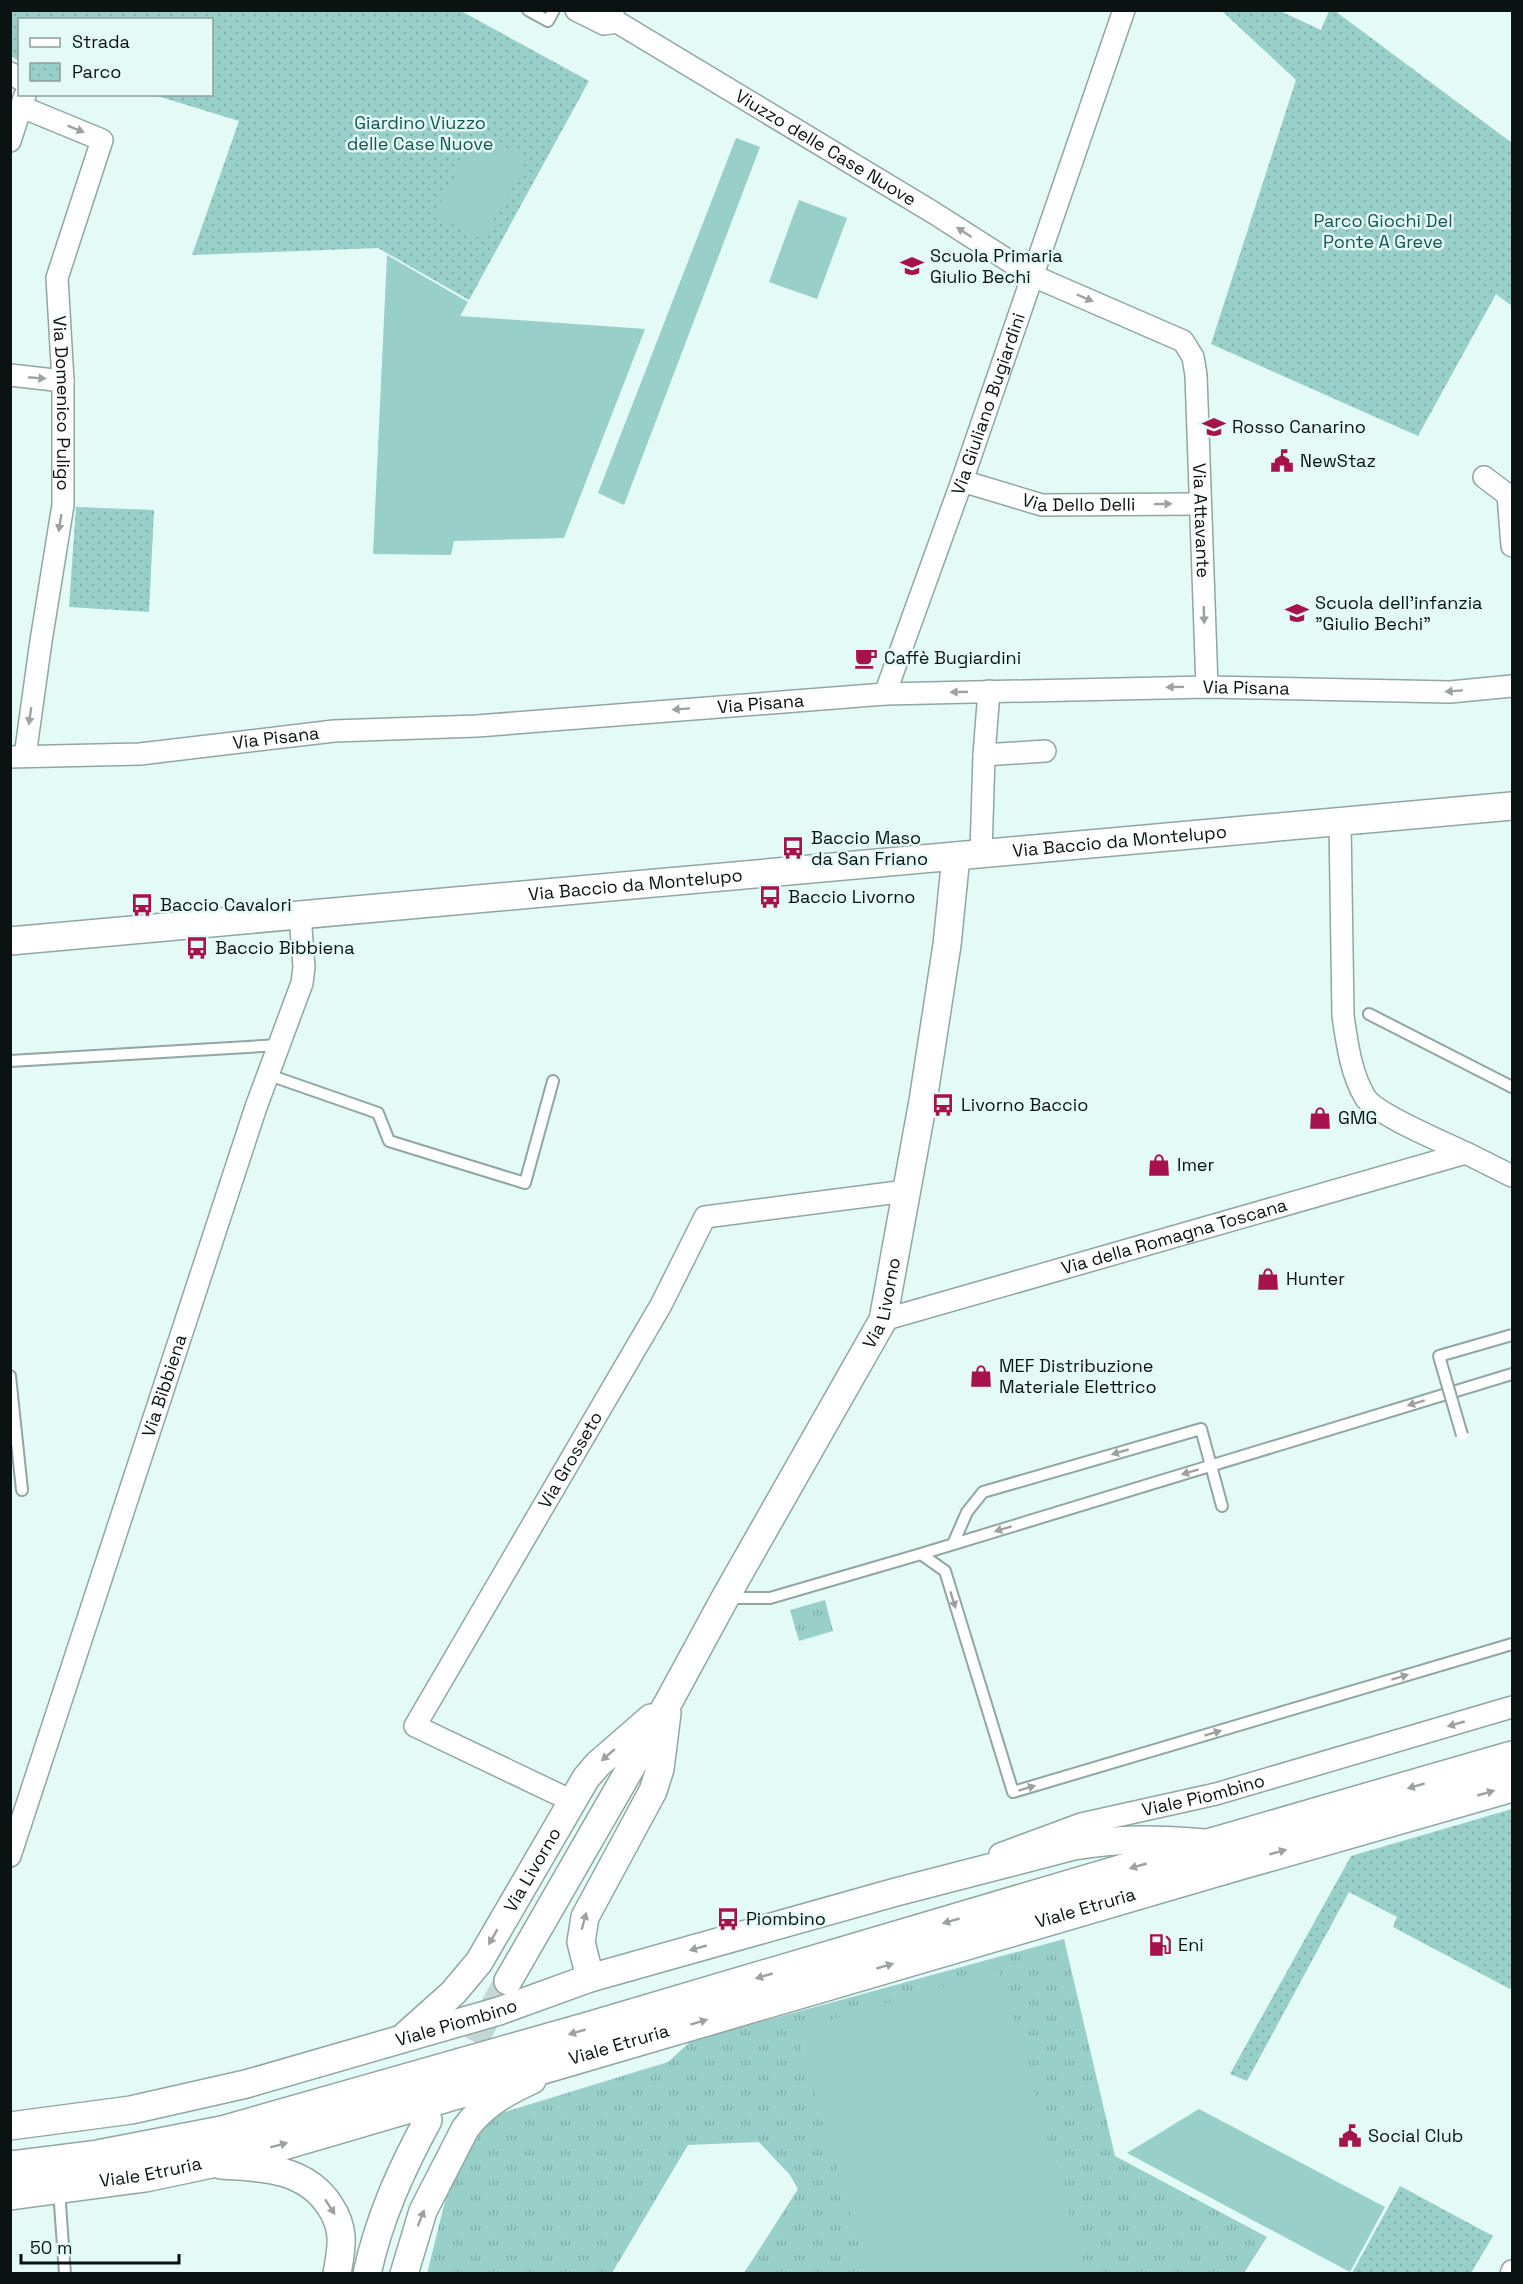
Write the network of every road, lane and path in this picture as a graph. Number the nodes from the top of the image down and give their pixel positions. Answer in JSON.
{"nodes":[{"id":1,"x":528,"y":10,"type":"edge"},
{"id":2,"x":554,"y":10,"type":"edge"},
{"id":3,"x":576,"y":10,"type":"edge"},
{"id":4,"x":1124,"y":10,"type":"edge"},
{"id":5,"x":613,"y":16,"type":"edge"},
{"id":6,"x":23,"y":101,"type":"edge"},
{"id":7,"x":10,"y":141,"type":"edge"},
{"id":8,"x":1032,"y":275,"type":"junction"},
{"id":9,"x":10,"y":375,"type":"edge"},
{"id":10,"x":63,"y":381,"type":"junction"},
{"id":11,"x":1484,"y":477,"type":"dead end"},
{"id":12,"x":962,"y":481,"type":"junction"},
{"id":13,"x":1200,"y":504,"type":"junction"},
{"id":14,"x":1512,"y":546,"type":"edge"},
{"id":15,"x":1512,"y":686,"type":"edge"},
{"id":16,"x":1207,"y":687,"type":"junction"},
{"id":17,"x":989,"y":691,"type":"junction"},
{"id":18,"x":885,"y":694,"type":"junction"},
{"id":19,"x":1045,"y":751,"type":"dead end"},
{"id":20,"x":984,"y":755,"type":"junction"},
{"id":21,"x":18,"y":757,"type":"edge"},
{"id":22,"x":1512,"y":807,"type":"edge"},
{"id":23,"x":1340,"y":822,"type":"junction"},
{"id":24,"x":968,"y":855,"type":"junction"},
{"id":25,"x":300,"y":915,"type":"junction"},
{"id":26,"x":10,"y":941,"type":"edge"},
{"id":27,"x":1369,"y":1014,"type":"dead end"},
{"id":28,"x":280,"y":1045,"type":"junction"},
{"id":29,"x":10,"y":1061,"type":"edge"},
{"id":30,"x":269,"y":1075,"type":"junction"},
{"id":31,"x":553,"y":1082,"type":"dead end"},
{"id":32,"x":1512,"y":1087,"type":"edge"},
{"id":33,"x":1466,"y":1153,"type":"junction"},
{"id":34,"x":1512,"y":1176,"type":"edge"},
{"id":35,"x":906,"y":1191,"type":"junction"},
{"id":36,"x":883,"y":1320,"type":"junction"},
{"id":37,"x":1512,"y":1335,"type":"edge"},
{"id":38,"x":1512,"y":1374,"type":"edge"},
{"id":39,"x":10,"y":1376,"type":"edge"},
{"id":40,"x":1462,"y":1436,"type":"dead end"},
{"id":41,"x":22,"y":1490,"type":"dead end"},
{"id":42,"x":1222,"y":1506,"type":"dead end"},
{"id":43,"x":953,"y":1544,"type":"junction"},
{"id":44,"x":921,"y":1554,"type":"junction"},
{"id":45,"x":725,"y":1598,"type":"junction"},
{"id":46,"x":1512,"y":1644,"type":"edge"},
{"id":47,"x":668,"y":1703,"type":"junction"},
{"id":48,"x":1512,"y":1707,"type":"edge"},
{"id":49,"x":1512,"y":1758,"type":"edge"},
{"id":50,"x":1512,"y":1785,"type":"edge"},
{"id":51,"x":572,"y":1802,"type":"junction"},
{"id":52,"x":10,"y":1856,"type":"edge"},
{"id":53,"x":1218,"y":1856,"type":"junction"},
{"id":54,"x":896,"y":1892,"type":"junction"},
{"id":55,"x":590,"y":1978,"type":"junction"},
{"id":56,"x":508,"y":1981,"type":"tunnel mouth"},
{"id":57,"x":402,"y":2039,"type":"junction"},
{"id":58,"x":622,"y":2044,"type":"junction"},
{"id":59,"x":428,"y":2120,"type":"dead end"},
{"id":60,"x":10,"y":2126,"type":"edge"},
{"id":61,"x":202,"y":2164,"type":"junction"},
{"id":62,"x":10,"y":2168,"type":"edge"},
{"id":63,"x":59,"y":2188,"type":"junction"},
{"id":64,"x":10,"y":2193,"type":"edge"},
{"id":65,"x":65,"y":2274,"type":"edge"},
{"id":66,"x":337,"y":2274,"type":"edge"},
{"id":67,"x":367,"y":2274,"type":"edge"},
{"id":68,"x":404,"y":2274,"type":"edge"}],
"edges":[{"from":1,"to":2,"type":"lane"},
{"from":3,"to":5,"type":"street","name":"Viuzzo delle Case Nuove"},
{"from":4,"to":8,"type":"street","name":"Via Giuliano Bugiardini"},
{"from":8,"to":5,"type":"street","name":"Viuzzo delle Case Nuove","one_way":true},
{"from":6,"to":7,"type":"street"},
{"from":6,"to":10,"type":"street","name":"Via Domenico Puligo","one_way":true},
{"from":8,"to":12,"type":"street","name":"Via Giuliano Bugiardini"},
{"from":8,"to":13,"type":"street","name":"Via Attavante","one_way":true},
{"from":9,"to":10,"type":"street","one_way":true},
{"from":10,"to":21,"type":"street","name":"Via Domenico Puligo","one_way":true},
{"from":11,"to":14,"type":"street"},
{"from":12,"to":13,"type":"street","name":"Via Dello Delli","one_way":true},
{"from":12,"to":18,"type":"street","name":"Via Giuliano Bugiardini"},
{"from":13,"to":16,"type":"street","name":"Via Attavante","one_way":true},
{"from":15,"to":16,"type":"street","name":"Via Pisana","one_way":true},
{"from":16,"to":17,"type":"street","name":"Via Pisana","one_way":true},
{"from":17,"to":18,"type":"street","name":"Via Pisana","one_way":true},
{"from":17,"to":20,"type":"street"},
{"from":18,"to":21,"type":"street","name":"Via Pisana","one_way":true},
{"from":19,"to":20,"type":"street"},
{"from":20,"to":24,"type":"street"},
{"from":22,"to":23,"type":"street","name":"Via Baccio da Montelupo"},
{"from":23,"to":24,"type":"street","name":"Via Baccio da Montelupo"},
{"from":23,"to":33,"type":"street"},
{"from":24,"to":25,"type":"street","name":"Via Baccio da Montelupo"},
{"from":24,"to":35,"type":"street","name":"Via Livorno"},
{"from":25,"to":26,"type":"street","name":"Via Baccio da Montelupo"},
{"from":25,"to":28,"type":"street","name":"Via Bibbiena"},
{"from":27,"to":32,"type":"lane"},
{"from":28,"to":29,"type":"lane"},
{"from":28,"to":30,"type":"street","name":"Via Bibbiena"},
{"from":30,"to":31,"type":"lane"},
{"from":30,"to":52,"type":"street","name":"Via Bibbiena"},
{"from":33,"to":34,"type":"street"},
{"from":33,"to":36,"type":"street","name":"Via della Romagna Toscana"},
{"from":35,"to":36,"type":"street","name":"Via Livorno"},
{"from":35,"to":51,"type":"street","name":"Via Grosseto"},
{"from":36,"to":45,"type":"street","name":"Via Livorno"},
{"from":37,"to":40,"type":"lane","bridge":true},
{"from":38,"to":43,"type":"lane","one_way":true},
{"from":39,"to":41,"type":"lane"},
{"from":42,"to":43,"type":"lane","one_way":true},
{"from":43,"to":44,"type":"lane"},
{"from":44,"to":45,"type":"lane"},
{"from":44,"to":46,"type":"lane","one_way":true},
{"from":45,"to":47,"type":"street","name":"Via Livorno"},
{"from":47,"to":51,"type":"street","name":"Via Livorno","one_way":true},
{"from":55,"to":47,"type":"street","name":"Via Livorno","one_way":true},
{"from":47,"to":56,"type":"street","name":"Via Livorno"},
{"from":48,"to":54,"type":"street","name":"Viale Piombino","one_way":true},
{"from":49,"to":53,"type":"main road","one_way":true},
{"from":53,"to":50,"type":"main road","one_way":true},
{"from":51,"to":57,"type":"street","name":"Via Livorno","one_way":true},
{"from":53,"to":54,"type":"street","name":"Viale Piombino"},
{"from":58,"to":53,"type":"main road","name":"Viale Etruria","one_way":true},
{"from":53,"to":62,"type":"main road","name":"Viale Etruria","one_way":true},
{"from":54,"to":55,"type":"street","name":"Viale Piombino","one_way":true},
{"from":55,"to":57,"type":"street","name":"Viale Piombino"},
{"from":57,"to":60,"type":"street","name":"Viale Piombino"},
{"from":61,"to":58,"type":"main road","name":"Viale Etruria","one_way":true},
{"from":68,"to":58,"type":"street","one_way":true},
{"from":59,"to":67,"type":"street"},
{"from":61,"to":63,"type":"main road","name":"Viale Etruria"},
{"from":61,"to":66,"type":"street","one_way":true},
{"from":63,"to":64,"type":"main road","name":"Viale Etruria"},
{"from":63,"to":65,"type":"lane"}]}
